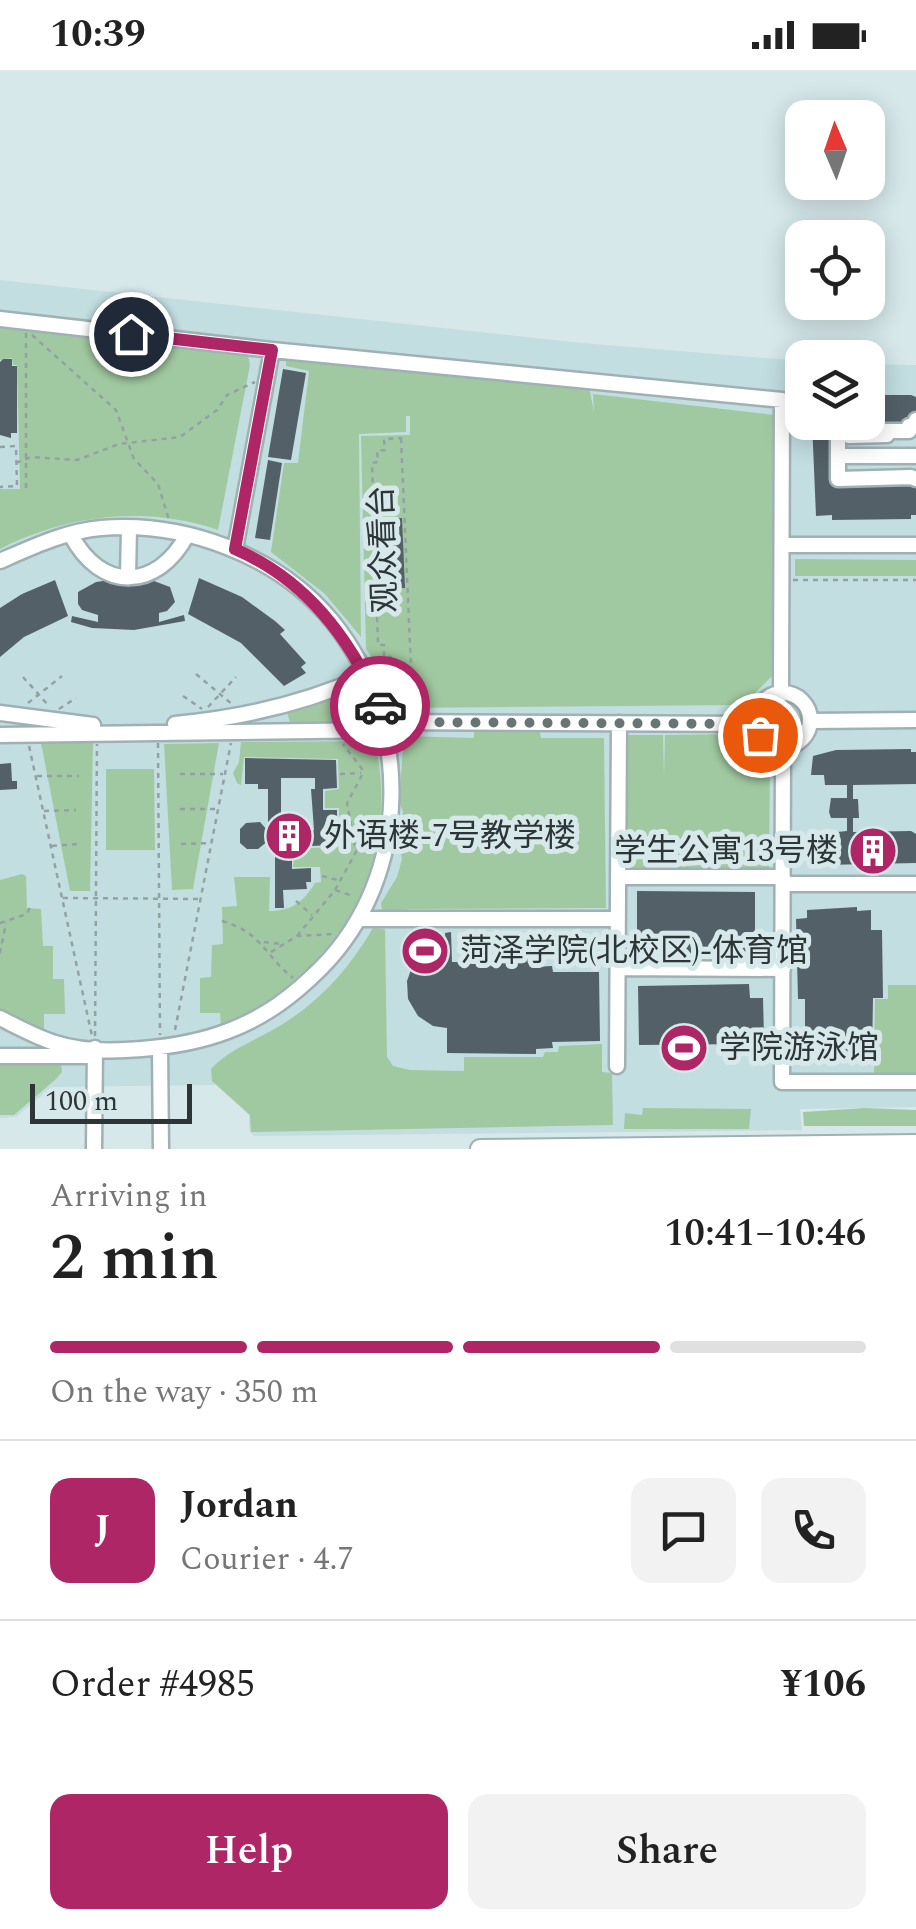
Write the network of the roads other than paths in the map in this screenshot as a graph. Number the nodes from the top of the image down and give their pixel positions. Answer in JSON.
{"nodes":[{"id":1,"x":0,"y":320,"type":"edge"},
{"id":2,"x":272,"y":350,"type":"junction"},
{"id":3,"x":916,"y":420,"type":"edge"},
{"id":4,"x":838,"y":456,"type":"junction"},
{"id":5,"x":916,"y":456,"type":"edge"},
{"id":6,"x":916,"y":480,"type":"edge"},
{"id":7,"x":128,"y":528,"type":"junction"},
{"id":8,"x":71,"y":534,"type":"junction"},
{"id":9,"x":187,"y":535,"type":"junction"},
{"id":10,"x":782,"y":545,"type":"junction"},
{"id":11,"x":916,"y":545,"type":"edge"},
{"id":12,"x":235,"y":549,"type":"junction"},
{"id":13,"x":0,"y":560,"type":"edge"},
{"id":14,"x":128,"y":576,"type":"junction"},
{"id":15,"x":366,"y":676,"type":"junction"},
{"id":16,"x":782,"y":692,"type":"junction"},
{"id":17,"x":262,"y":708,"type":"junction"},
{"id":18,"x":0,"y":713,"type":"edge"},
{"id":19,"x":916,"y":720,"type":"edge"},
{"id":20,"x":811,"y":722,"type":"junction"},
{"id":21,"x":619,"y":723,"type":"junction"},
{"id":22,"x":756,"y":724,"type":"junction"},
{"id":23,"x":384,"y":726,"type":"junction"},
{"id":24,"x":272,"y":732,"type":"junction"},
{"id":25,"x":0,"y":735,"type":"edge"},
{"id":26,"x":783,"y":747,"type":"junction"},
{"id":27,"x":618,"y":877,"type":"junction"},
{"id":28,"x":783,"y":880,"type":"junction"},
{"id":29,"x":916,"y":884,"type":"edge"},
{"id":30,"x":358,"y":919,"type":"junction"},
{"id":31,"x":618,"y":919,"type":"junction"},
{"id":32,"x":618,"y":968,"type":"junction"},
{"id":33,"x":782,"y":968,"type":"junction"},
{"id":34,"x":0,"y":1018,"type":"edge"},
{"id":35,"x":166,"y":1046,"type":"junction"},
{"id":36,"x":95,"y":1052,"type":"junction"},
{"id":37,"x":0,"y":1056,"type":"edge"},
{"id":38,"x":617,"y":1066,"type":"dead end"},
{"id":39,"x":916,"y":1082,"type":"edge"},
{"id":40,"x":916,"y":1144,"type":"edge"},
{"id":41,"x":94,"y":1149,"type":"edge"},
{"id":42,"x":160,"y":1149,"type":"edge"},
{"id":43,"x":480,"y":1149,"type":"edge"}],
"edges":[{"from":1,"to":2,"type":"street"},
{"from":2,"to":10,"type":"street"},
{"from":2,"to":12,"type":"street"},
{"from":3,"to":4,"type":"street"},
{"from":4,"to":5,"type":"street"},
{"from":4,"to":6,"type":"street"},
{"from":7,"to":8,"type":"street"},
{"from":7,"to":9,"type":"street"},
{"from":7,"to":14,"type":"street"},
{"from":8,"to":13,"type":"street"},
{"from":8,"to":14,"type":"street"},
{"from":9,"to":12,"type":"street"},
{"from":9,"to":14,"type":"street"},
{"from":10,"to":11,"type":"street"},
{"from":10,"to":16,"type":"street"},
{"from":12,"to":15,"type":"street"},
{"from":15,"to":17,"type":"street"},
{"from":15,"to":23,"type":"street"},
{"from":16,"to":20,"type":"street"},
{"from":16,"to":22,"type":"street"},
{"from":17,"to":18,"type":"street"},
{"from":17,"to":24,"type":"street"},
{"from":19,"to":20,"type":"street"},
{"from":20,"to":26,"type":"street"},
{"from":21,"to":22,"type":"street"},
{"from":21,"to":23,"type":"street"},
{"from":21,"to":27,"type":"street"},
{"from":22,"to":26,"type":"street"},
{"from":23,"to":24,"type":"street"},
{"from":23,"to":30,"type":"street"},
{"from":24,"to":25,"type":"street"},
{"from":26,"to":28,"type":"street"},
{"from":27,"to":28,"type":"street"},
{"from":27,"to":31,"type":"street"},
{"from":28,"to":29,"type":"street"},
{"from":28,"to":33,"type":"street"},
{"from":30,"to":31,"type":"street"},
{"from":30,"to":35,"type":"street"},
{"from":31,"to":32,"type":"street"},
{"from":32,"to":33,"type":"street"},
{"from":32,"to":38,"type":"street"},
{"from":33,"to":39,"type":"street"},
{"from":34,"to":36,"type":"street"},
{"from":35,"to":36,"type":"street"},
{"from":35,"to":42,"type":"street"},
{"from":36,"to":37,"type":"street"},
{"from":36,"to":41,"type":"street"},
{"from":40,"to":43,"type":"main road"}]}
